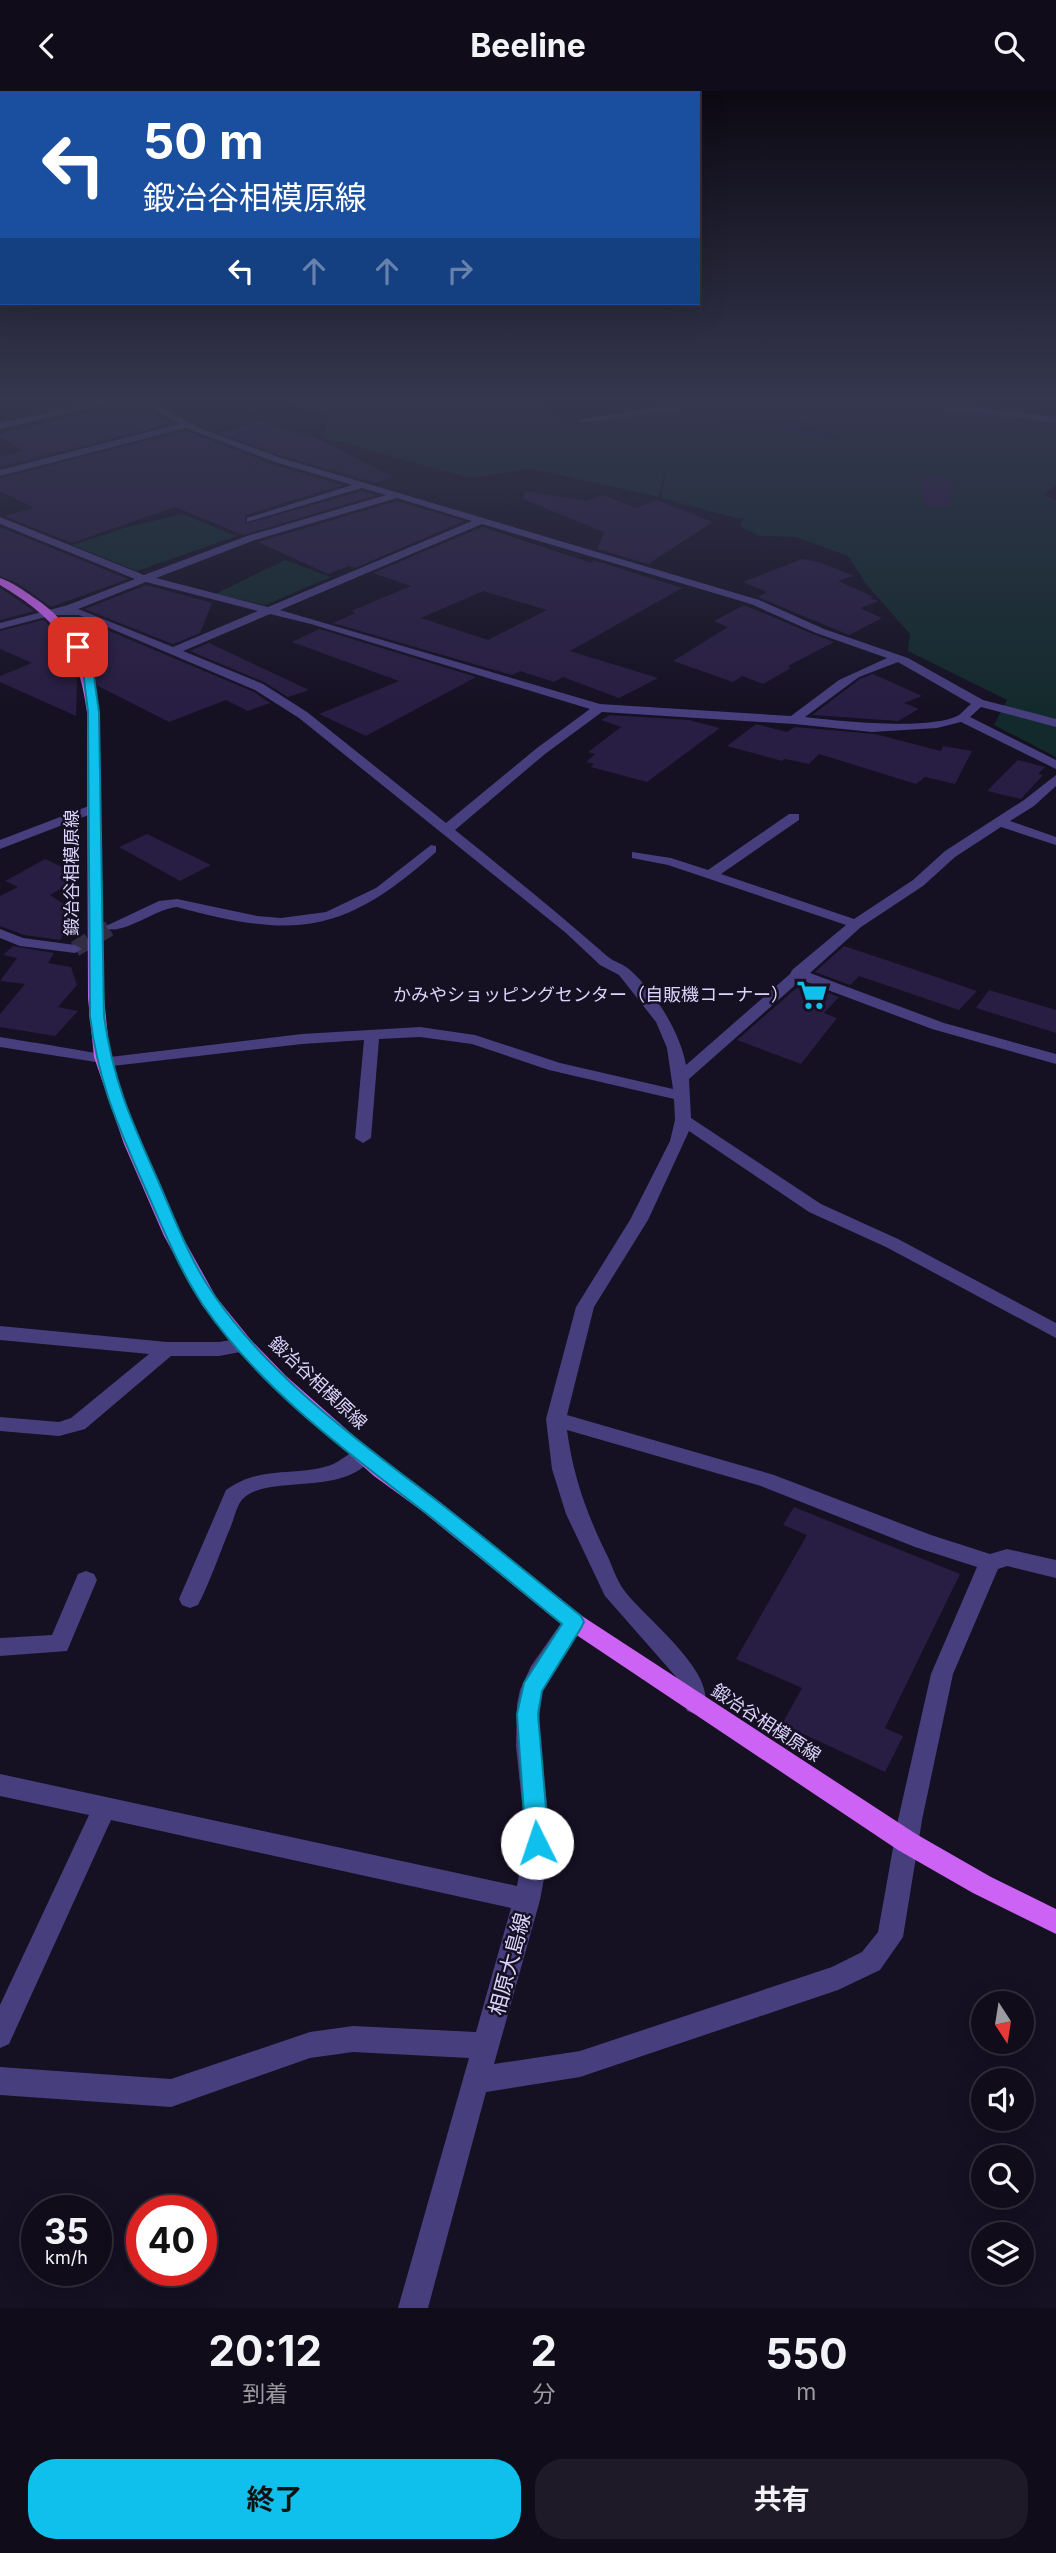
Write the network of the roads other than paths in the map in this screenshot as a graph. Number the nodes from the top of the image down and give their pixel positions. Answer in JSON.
{"nodes":[{"id":1,"x":297,"y":502,"type":"edge"},
{"id":2,"x":312,"y":502,"type":"edge"},
{"id":3,"x":372,"y":502,"type":"edge"},
{"id":4,"x":423,"y":502,"type":"edge"},
{"id":5,"x":302,"y":506,"type":"junction"},
{"id":6,"x":0,"y":520,"type":"edge"},
{"id":7,"x":251,"y":520,"type":"dead end"},
{"id":8,"x":482,"y":520,"type":"junction"},
{"id":9,"x":141,"y":578,"type":"junction"},
{"id":10,"x":0,"y":581,"type":"edge"},
{"id":11,"x":271,"y":610,"type":"junction"},
{"id":12,"x":49,"y":612,"type":"junction"},
{"id":13,"x":0,"y":626,"type":"edge"},
{"id":14,"x":175,"y":650,"type":"junction"},
{"id":15,"x":902,"y":659,"type":"junction"},
{"id":16,"x":975,"y":701,"type":"junction"},
{"id":17,"x":599,"y":708,"type":"junction"},
{"id":18,"x":962,"y":718,"type":"junction"},
{"id":19,"x":794,"y":720,"type":"junction"},
{"id":20,"x":1056,"y":723,"type":"edge"},
{"id":21,"x":1056,"y":765,"type":"edge"},
{"id":22,"x":1056,"y":779,"type":"edge"},
{"id":23,"x":94,"y":808,"type":"junction"},
{"id":24,"x":793,"y":817,"type":"dead end"},
{"id":25,"x":1001,"y":823,"type":"junction"},
{"id":26,"x":448,"y":829,"type":"junction"},
{"id":27,"x":1056,"y":841,"type":"edge"},
{"id":28,"x":0,"y":845,"type":"edge"},
{"id":29,"x":431,"y":849,"type":"dead end"},
{"id":30,"x":637,"y":855,"type":"dead end"},
{"id":31,"x":710,"y":875,"type":"junction"},
{"id":32,"x":856,"y":924,"type":"junction"},
{"id":33,"x":113,"y":926,"type":"tunnel mouth"},
{"id":34,"x":0,"y":933,"type":"edge"},
{"id":35,"x":75,"y":949,"type":"tunnel mouth"},
{"id":36,"x":797,"y":973,"type":"junction"},
{"id":37,"x":372,"y":1033,"type":"junction"},
{"id":38,"x":0,"y":1042,"type":"edge"},
{"id":39,"x":1056,"y":1059,"type":"edge"},
{"id":40,"x":103,"y":1060,"type":"junction"},
{"id":41,"x":681,"y":1078,"type":"junction"},
{"id":42,"x":682,"y":1096,"type":"junction"},
{"id":43,"x":683,"y":1120,"type":"junction"},
{"id":44,"x":363,"y":1138,"type":"dead end"},
{"id":45,"x":1056,"y":1331,"type":"edge"},
{"id":46,"x":0,"y":1333,"type":"edge"},
{"id":47,"x":244,"y":1345,"type":"junction"},
{"id":48,"x":167,"y":1349,"type":"junction"},
{"id":49,"x":556,"y":1419,"type":"junction"},
{"id":50,"x":0,"y":1424,"type":"edge"},
{"id":51,"x":363,"y":1455,"type":"junction"},
{"id":52,"x":990,"y":1563,"type":"junction"},
{"id":53,"x":1056,"y":1569,"type":"edge"},
{"id":54,"x":86,"y":1580,"type":"dead end"},
{"id":55,"x":190,"y":1599,"type":"dead end"},
{"id":56,"x":574,"y":1622,"type":"junction"},
{"id":57,"x":0,"y":1647,"type":"edge"},
{"id":58,"x":695,"y":1704,"type":"junction"},
{"id":59,"x":0,"y":1785,"type":"edge"},
{"id":60,"x":104,"y":1808,"type":"junction"},
{"id":61,"x":907,"y":1842,"type":"junction"},
{"id":62,"x":527,"y":1900,"type":"junction"},
{"id":63,"x":1056,"y":1922,"type":"edge"},
{"id":64,"x":0,"y":2035,"type":"edge"},
{"id":65,"x":487,"y":2046,"type":"junction"},
{"id":66,"x":478,"y":2079,"type":"junction"},
{"id":67,"x":0,"y":2081,"type":"edge"},
{"id":68,"x":413,"y":2308,"type":"edge"}],
"edges":[{"from":1,"to":5,"type":"street"},
{"from":2,"to":5,"type":"street"},
{"from":3,"to":9,"type":"street"},
{"from":4,"to":8,"type":"street"},
{"from":5,"to":7,"type":"street"},
{"from":6,"to":9,"type":"street"},
{"from":8,"to":11,"type":"street"},
{"from":8,"to":15,"type":"street"},
{"from":9,"to":11,"type":"street"},
{"from":9,"to":12,"type":"street"},
{"from":10,"to":12,"type":"main road","name":"鍛冶谷相模原線"},
{"from":11,"to":14,"type":"street"},
{"from":11,"to":17,"type":"street"},
{"from":12,"to":13,"type":"street"},
{"from":12,"to":14,"type":"street"},
{"from":12,"to":23,"type":"main road","name":"鍛冶谷相模原線"},
{"from":14,"to":26,"type":"street"},
{"from":15,"to":16,"type":"street"},
{"from":15,"to":19,"type":"street"},
{"from":16,"to":18,"type":"street"},
{"from":16,"to":20,"type":"street"},
{"from":17,"to":19,"type":"street"},
{"from":17,"to":26,"type":"street"},
{"from":18,"to":19,"type":"street"},
{"from":18,"to":21,"type":"street"},
{"from":22,"to":25,"type":"street"},
{"from":23,"to":28,"type":"street"},
{"from":23,"to":40,"type":"main road","name":"鍛冶谷相模原線"},
{"from":24,"to":31,"type":"street"},
{"from":25,"to":27,"type":"street"},
{"from":25,"to":32,"type":"street"},
{"from":26,"to":41,"type":"street"},
{"from":29,"to":33,"type":"street"},
{"from":30,"to":31,"type":"street"},
{"from":31,"to":32,"type":"street"},
{"from":32,"to":36,"type":"street"},
{"from":34,"to":35,"type":"street"},
{"from":36,"to":39,"type":"street"},
{"from":36,"to":41,"type":"street"},
{"from":37,"to":40,"type":"street"},
{"from":37,"to":42,"type":"street"},
{"from":37,"to":44,"type":"street"},
{"from":38,"to":40,"type":"street"},
{"from":40,"to":47,"type":"main road","name":"鍛冶谷相模原線"},
{"from":41,"to":42,"type":"street"},
{"from":42,"to":43,"type":"street"},
{"from":43,"to":45,"type":"street"},
{"from":43,"to":49,"type":"street"},
{"from":46,"to":48,"type":"street"},
{"from":47,"to":48,"type":"street"},
{"from":47,"to":51,"type":"main road","name":"鍛冶谷相模原線"},
{"from":48,"to":50,"type":"street"},
{"from":49,"to":52,"type":"street"},
{"from":49,"to":58,"type":"street"},
{"from":51,"to":55,"type":"street"},
{"from":51,"to":56,"type":"main road","name":"鍛冶谷相模原線"},
{"from":52,"to":53,"type":"street"},
{"from":52,"to":61,"type":"street"},
{"from":54,"to":57,"type":"street"},
{"from":56,"to":58,"type":"main road","name":"鍛冶谷相模原線"},
{"from":56,"to":62,"type":"street","name":"相原大島線"},
{"from":58,"to":61,"type":"main road","name":"鍛冶谷相模原線"},
{"from":59,"to":60,"type":"street"},
{"from":60,"to":62,"type":"street"},
{"from":60,"to":64,"type":"street"},
{"from":61,"to":63,"type":"main road","name":"鍛冶谷相模原線"},
{"from":61,"to":66,"type":"street"},
{"from":62,"to":65,"type":"street","name":"相原大島線"},
{"from":65,"to":66,"type":"street","name":"相原大島線"},
{"from":65,"to":67,"type":"street"},
{"from":66,"to":68,"type":"street","name":"相原大島線"}]}
